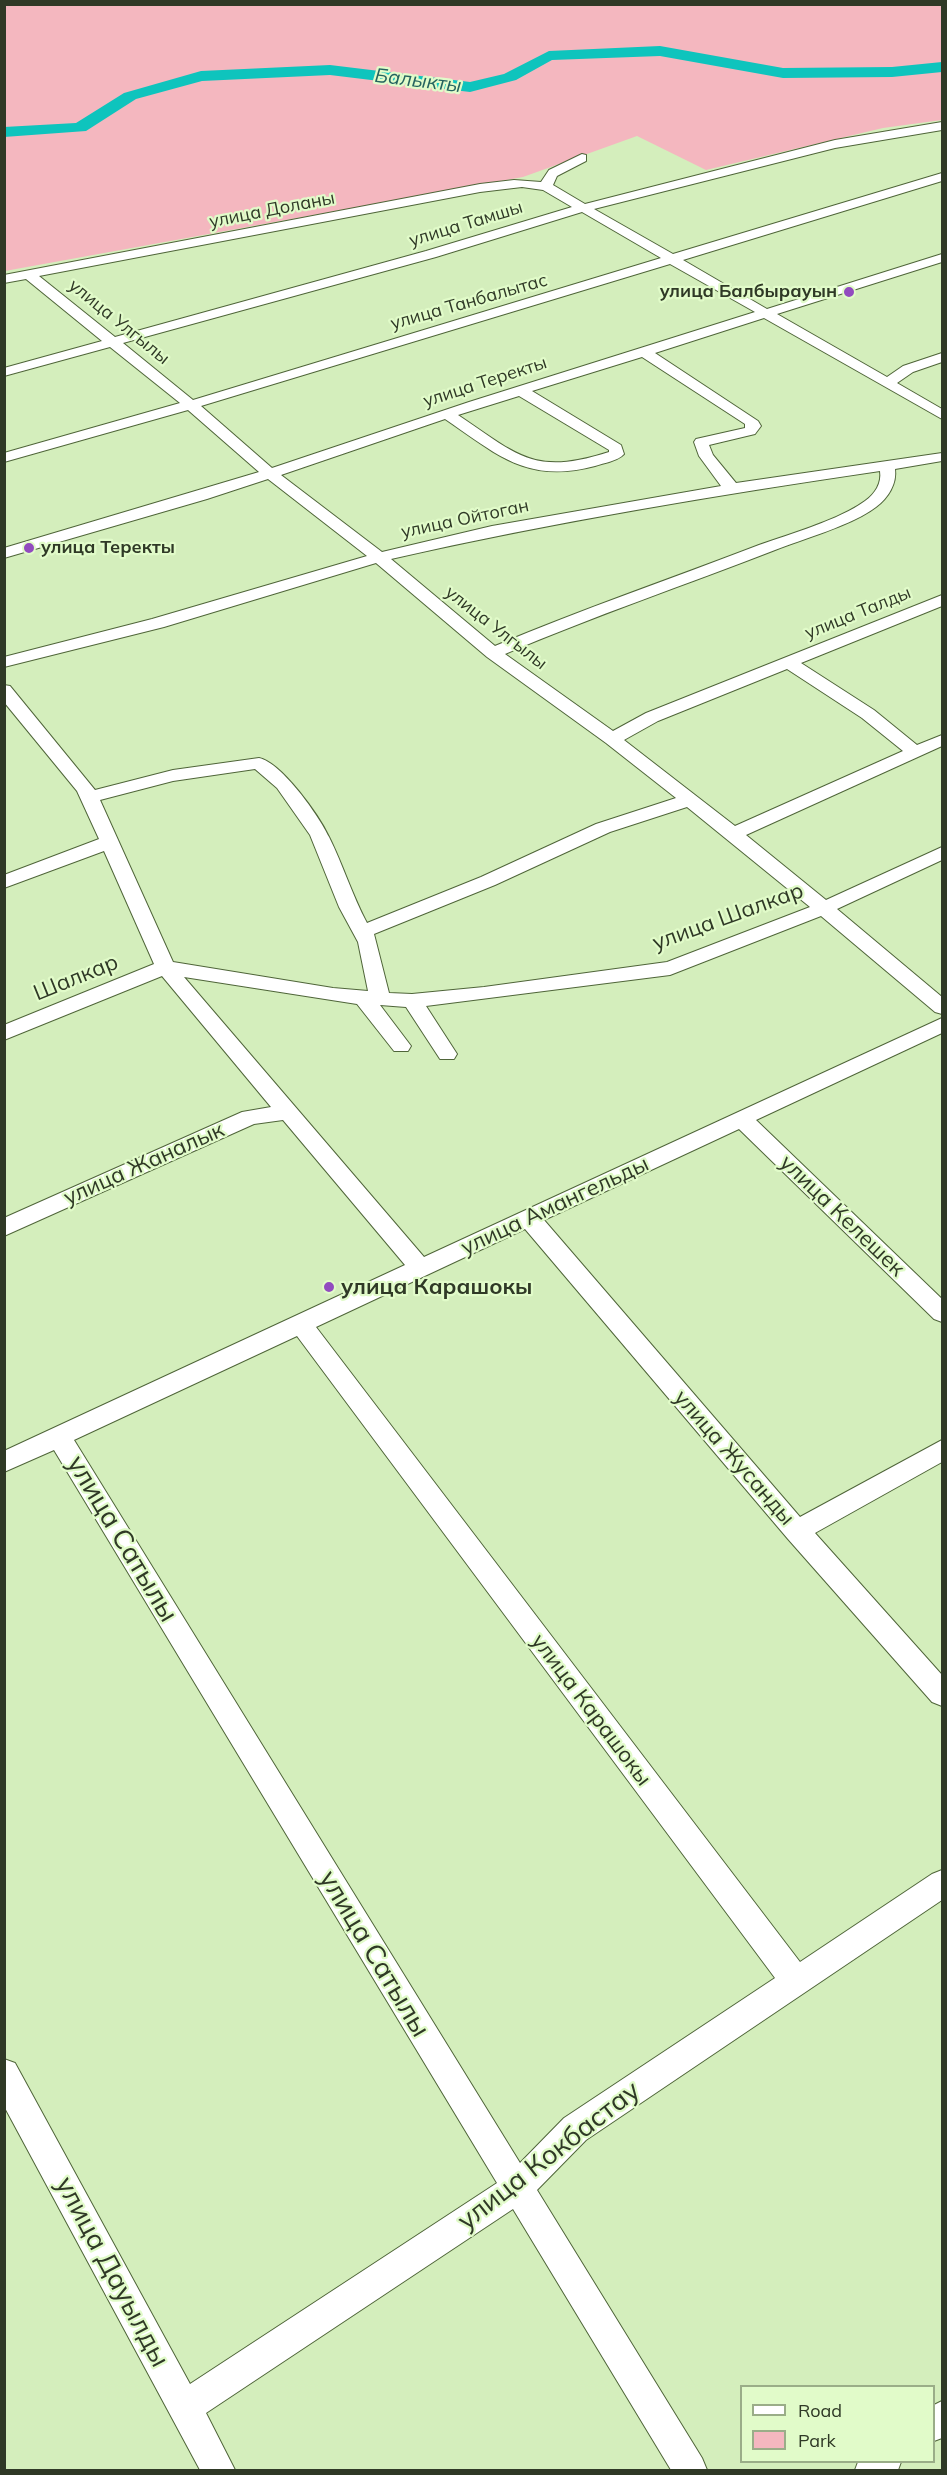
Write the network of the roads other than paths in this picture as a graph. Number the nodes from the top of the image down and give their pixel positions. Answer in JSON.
{"nodes":[{"id":1,"x":942,"y":126,"type":"edge"},
{"id":2,"x":582,"y":158,"type":"dead end"},
{"id":3,"x":942,"y":177,"type":"edge"},
{"id":4,"x":547,"y":187,"type":"junction"},
{"id":5,"x":582,"y":208,"type":"junction"},
{"id":6,"x":942,"y":258,"type":"edge"},
{"id":7,"x":675,"y":260,"type":"junction"},
{"id":8,"x":29,"y":275,"type":"junction"},
{"id":9,"x":4,"y":279,"type":"edge"},
{"id":10,"x":767,"y":313,"type":"junction"},
{"id":11,"x":112,"y":343,"type":"junction"},
{"id":12,"x":644,"y":352,"type":"junction"},
{"id":13,"x":942,"y":357,"type":"edge"},
{"id":14,"x":4,"y":372,"type":"edge"},
{"id":15,"x":888,"y":384,"type":"junction"},
{"id":16,"x":521,"y":391,"type":"junction"},
{"id":17,"x":192,"y":406,"type":"junction"},
{"id":18,"x":447,"y":414,"type":"junction"},
{"id":19,"x":942,"y":415,"type":"edge"},
{"id":20,"x":942,"y":457,"type":"edge"},
{"id":21,"x":4,"y":458,"type":"edge"},
{"id":22,"x":887,"y":464,"type":"junction"},
{"id":23,"x":268,"y":472,"type":"junction"},
{"id":24,"x":732,"y":489,"type":"junction"},
{"id":25,"x":4,"y":553,"type":"edge"},
{"id":26,"x":379,"y":557,"type":"junction"},
{"id":27,"x":942,"y":600,"type":"edge"},
{"id":28,"x":493,"y":653,"type":"junction"},
{"id":29,"x":4,"y":662,"type":"edge"},
{"id":30,"x":788,"y":662,"type":"junction"},
{"id":31,"x":4,"y":690,"type":"edge"},
{"id":32,"x":612,"y":739,"type":"junction"},
{"id":33,"x":942,"y":740,"type":"edge"},
{"id":34,"x":915,"y":752,"type":"junction"},
{"id":35,"x":89,"y":798,"type":"junction"},
{"id":36,"x":690,"y":800,"type":"junction"},
{"id":37,"x":733,"y":834,"type":"junction"},
{"id":38,"x":109,"y":842,"type":"junction"},
{"id":39,"x":942,"y":853,"type":"edge"},
{"id":40,"x":4,"y":882,"type":"edge"},
{"id":41,"x":822,"y":909,"type":"junction"},
{"id":42,"x":362,"y":932,"type":"junction"},
{"id":43,"x":165,"y":967,"type":"junction"},
{"id":44,"x":371,"y":998,"type":"junction"},
{"id":45,"x":412,"y":1000,"type":"junction"},
{"id":46,"x":942,"y":1007,"type":"edge"},
{"id":47,"x":942,"y":1025,"type":"edge"},
{"id":48,"x":4,"y":1033,"type":"edge"},
{"id":49,"x":401,"y":1046,"type":"dead end"},
{"id":50,"x":447,"y":1054,"type":"dead end"},
{"id":51,"x":288,"y":1112,"type":"junction"},
{"id":52,"x":742,"y":1119,"type":"junction"},
{"id":53,"x":528,"y":1218,"type":"junction"},
{"id":54,"x":4,"y":1228,"type":"edge"},
{"id":55,"x":420,"y":1268,"type":"junction"},
{"id":56,"x":942,"y":1313,"type":"edge"},
{"id":57,"x":301,"y":1324,"type":"junction"},
{"id":58,"x":59,"y":1437,"type":"junction"},
{"id":59,"x":942,"y":1450,"type":"edge"},
{"id":60,"x":4,"y":1462,"type":"edge"},
{"id":61,"x":797,"y":1531,"type":"junction"},
{"id":62,"x":942,"y":1694,"type":"edge"},
{"id":63,"x":942,"y":1884,"type":"edge"},
{"id":64,"x":795,"y":1980,"type":"junction"},
{"id":65,"x":4,"y":2074,"type":"edge"},
{"id":66,"x":517,"y":2188,"type":"junction"},
{"id":67,"x":185,"y":2407,"type":"junction"},
{"id":68,"x":218,"y":2470,"type":"edge"},
{"id":69,"x":690,"y":2470,"type":"edge"}],
"edges":[{"from":1,"to":5,"type":"street","name":"улица Тамшы"},
{"from":2,"to":4,"type":"street"},
{"from":3,"to":7,"type":"street","name":"улица Танбалытас"},
{"from":4,"to":5,"type":"street"},
{"from":4,"to":8,"type":"street","name":"улица Доланы"},
{"from":5,"to":7,"type":"street"},
{"from":5,"to":11,"type":"street","name":"улица Тамшы"},
{"from":6,"to":10,"type":"street","name":"улица Теректы"},
{"from":7,"to":10,"type":"street"},
{"from":7,"to":17,"type":"street","name":"улица Танбалытас"},
{"from":8,"to":9,"type":"street","name":"улица Доланы"},
{"from":8,"to":11,"type":"street","name":"улица Улгылы"},
{"from":10,"to":12,"type":"street","name":"улица Теректы"},
{"from":10,"to":15,"type":"street"},
{"from":11,"to":14,"type":"street","name":"улица Тамшы"},
{"from":11,"to":17,"type":"street","name":"улица Улгылы"},
{"from":12,"to":16,"type":"street","name":"улица Теректы"},
{"from":12,"to":24,"type":"street"},
{"from":13,"to":15,"type":"street"},
{"from":15,"to":19,"type":"street"},
{"from":16,"to":18,"type":"street","name":"улица Теректы"},
{"from":16,"to":18,"type":"street"},
{"from":17,"to":21,"type":"street","name":"улица Танбалытас"},
{"from":17,"to":23,"type":"street","name":"улица Улгылы"},
{"from":18,"to":23,"type":"street","name":"улица Теректы"},
{"from":20,"to":22,"type":"street","name":"улица Ойтоган"},
{"from":22,"to":24,"type":"street","name":"улица Ойтоган"},
{"from":22,"to":28,"type":"street"},
{"from":23,"to":25,"type":"street","name":"улица Теректы"},
{"from":23,"to":26,"type":"street","name":"улица Улгылы"},
{"from":24,"to":26,"type":"street","name":"улица Ойтоган"},
{"from":26,"to":28,"type":"street","name":"улица Улгылы"},
{"from":26,"to":29,"type":"street","name":"улица Ойтоган"},
{"from":27,"to":30,"type":"street","name":"улица Талды"},
{"from":28,"to":32,"type":"street","name":"улица Улгылы"},
{"from":30,"to":32,"type":"street","name":"улица Талды"},
{"from":30,"to":34,"type":"street"},
{"from":31,"to":35,"type":"street"},
{"from":32,"to":36,"type":"street","name":"улица Улгылы"},
{"from":33,"to":34,"type":"street"},
{"from":34,"to":37,"type":"street"},
{"from":35,"to":38,"type":"street"},
{"from":35,"to":42,"type":"street"},
{"from":36,"to":37,"type":"street","name":"улица Улгылы"},
{"from":36,"to":42,"type":"street"},
{"from":37,"to":41,"type":"street","name":"улица Улгылы"},
{"from":38,"to":40,"type":"street"},
{"from":38,"to":43,"type":"street"},
{"from":39,"to":41,"type":"street","name":"улица Шалкар"},
{"from":41,"to":45,"type":"street","name":"улица Шалкар"},
{"from":41,"to":46,"type":"street","name":"улица Улгылы"},
{"from":42,"to":44,"type":"street"},
{"from":43,"to":44,"type":"street","name":"улица Шалкар"},
{"from":43,"to":48,"type":"street","name":"Шалкар"},
{"from":43,"to":51,"type":"street"},
{"from":44,"to":45,"type":"street","name":"улица Шалкар"},
{"from":44,"to":49,"type":"street"},
{"from":45,"to":50,"type":"street"},
{"from":47,"to":52,"type":"street","name":"улица Амангельды"},
{"from":51,"to":54,"type":"street","name":"улица Жаналык"},
{"from":51,"to":55,"type":"street"},
{"from":52,"to":53,"type":"street","name":"улица Амангельды"},
{"from":52,"to":56,"type":"street","name":"улица Келешек"},
{"from":53,"to":55,"type":"street","name":"улица Амангельды"},
{"from":53,"to":61,"type":"street","name":"улица Жусанды"},
{"from":55,"to":57,"type":"street","name":"улица Амангельды"},
{"from":57,"to":58,"type":"street","name":"улица Амангельды"},
{"from":57,"to":64,"type":"street","name":"улица Карашокы"},
{"from":58,"to":60,"type":"street","name":"улица Амангельды"},
{"from":58,"to":66,"type":"street","name":"улица Сатылы"},
{"from":59,"to":61,"type":"street"},
{"from":61,"to":62,"type":"street","name":"улица Жусанды"},
{"from":63,"to":64,"type":"street","name":"улица Кокбастау"},
{"from":64,"to":66,"type":"street","name":"улица Кокбастау"},
{"from":65,"to":67,"type":"street","name":"улица Дауылды"},
{"from":66,"to":67,"type":"street","name":"улица Кокбастау"},
{"from":66,"to":69,"type":"street","name":"улица Сатылы"},
{"from":67,"to":68,"type":"street","name":"улица Дауылды"}]}
